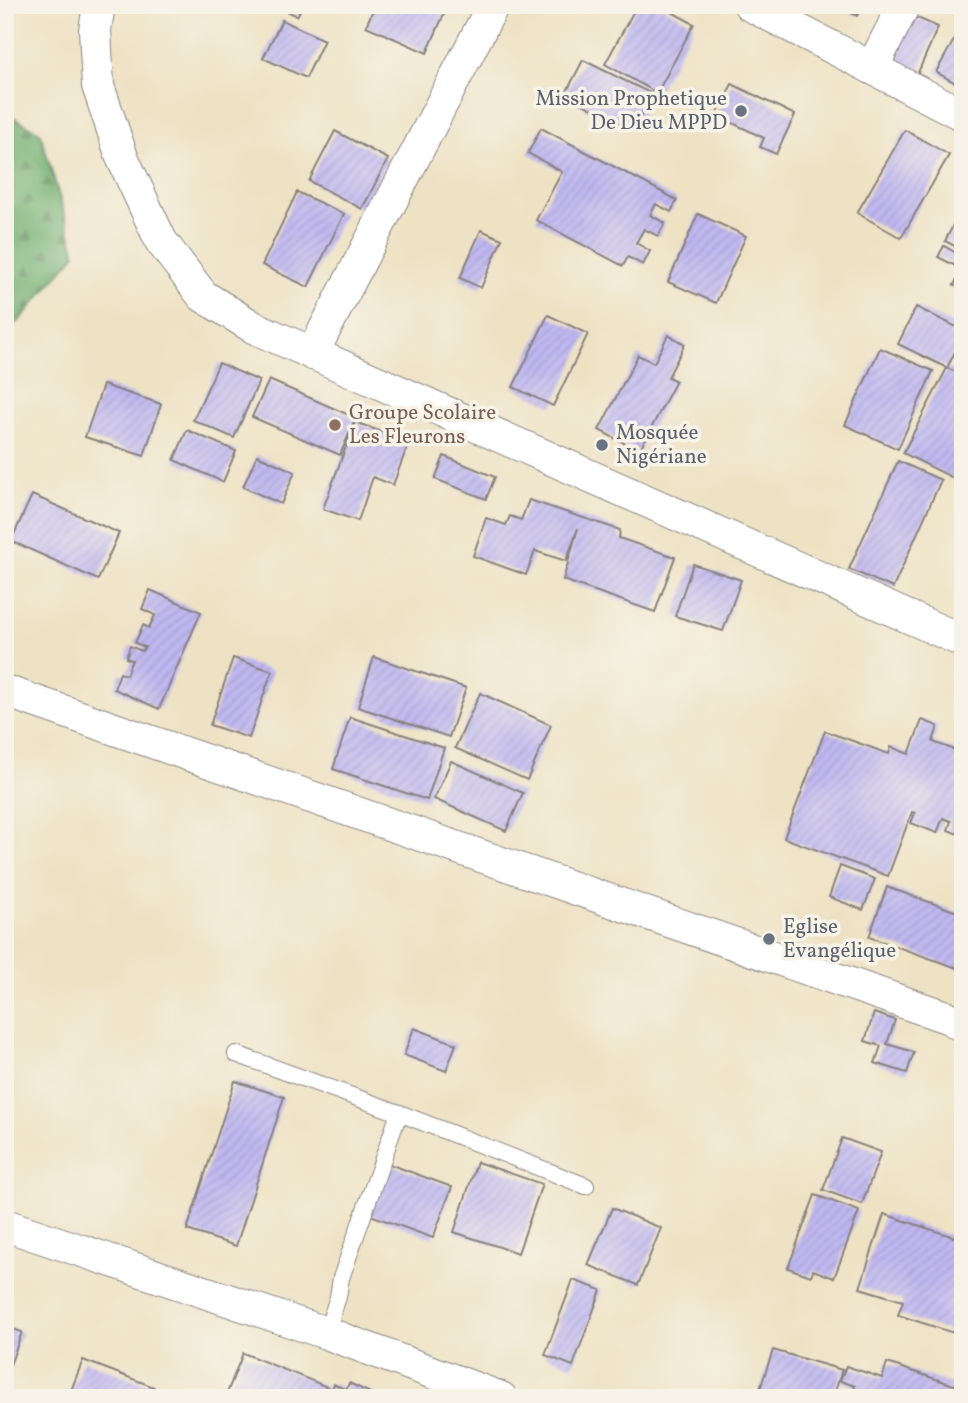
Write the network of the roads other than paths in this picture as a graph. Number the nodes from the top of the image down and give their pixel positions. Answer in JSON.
{"nodes":[{"id":1,"x":99,"y":5,"type":"edge"},
{"id":2,"x":493,"y":5,"type":"edge"},
{"id":3,"x":750,"y":5,"type":"edge"},
{"id":4,"x":904,"y":5,"type":"edge"},
{"id":5,"x":872,"y":68,"type":"junction"},
{"id":6,"x":963,"y":115,"type":"edge"},
{"id":7,"x":312,"y":354,"type":"junction"},
{"id":8,"x":963,"y":641,"type":"edge"},
{"id":9,"x":5,"y":691,"type":"edge"},
{"id":10,"x":963,"y":1026,"type":"edge"},
{"id":11,"x":236,"y":1054,"type":"dead end"},
{"id":12,"x":400,"y":1113,"type":"junction"},
{"id":13,"x":586,"y":1186,"type":"dead end"},
{"id":14,"x":5,"y":1225,"type":"edge"},
{"id":15,"x":326,"y":1334,"type":"junction"},
{"id":16,"x":501,"y":1398,"type":"edge"}],
"edges":[{"from":1,"to":7,"type":"street"},
{"from":2,"to":7,"type":"street"},
{"from":3,"to":5,"type":"street"},
{"from":4,"to":5,"type":"street"},
{"from":5,"to":6,"type":"street"},
{"from":7,"to":8,"type":"street"},
{"from":9,"to":10,"type":"street"},
{"from":11,"to":12,"type":"lane"},
{"from":12,"to":13,"type":"lane"},
{"from":12,"to":15,"type":"lane"},
{"from":14,"to":15,"type":"street"},
{"from":15,"to":16,"type":"street"}]}
